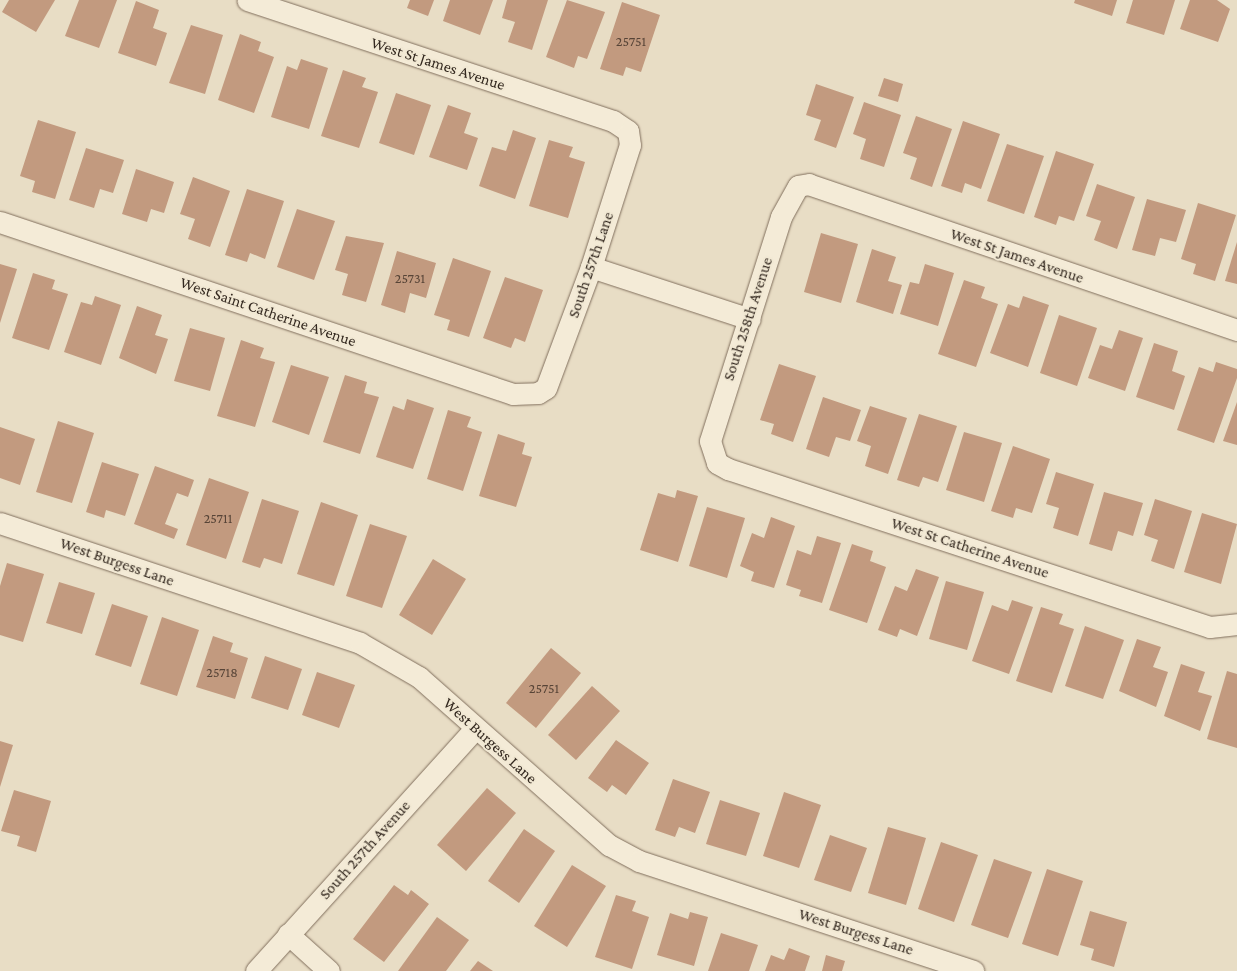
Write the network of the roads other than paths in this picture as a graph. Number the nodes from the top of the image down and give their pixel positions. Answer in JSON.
{"nodes":[{"id":1,"x":247,"y":0,"type":"edge"},
{"id":2,"x":628,"y":131,"type":"joint"},
{"id":3,"x":798,"y":186,"type":"joint"},
{"id":4,"x":0,"y":222,"type":"edge"},
{"id":5,"x":591,"y":268,"type":"junction"},
{"id":6,"x":750,"y":319,"type":"junction"},
{"id":7,"x":1237,"y":330,"type":"edge"},
{"id":8,"x":538,"y":393,"type":"joint"},
{"id":9,"x":712,"y":454,"type":"joint"},
{"id":10,"x":0,"y":523,"type":"edge"},
{"id":11,"x":1235,"y":625,"type":"edge"},
{"id":12,"x":475,"y":729,"type":"junction"},
{"id":13,"x":288,"y":934,"type":"junction"},
{"id":14,"x":256,"y":971,"type":"edge"},
{"id":15,"x":329,"y":971,"type":"edge"},
{"id":16,"x":973,"y":971,"type":"edge"}],
"edges":[{"from":1,"to":2,"type":"street","name":"West St James Avenue"},
{"from":2,"to":5,"type":"street","name":"South 257th Lane"},
{"from":3,"to":6,"type":"street","name":"South 258th Avenue"},
{"from":3,"to":7,"type":"street","name":"West St James Avenue"},
{"from":4,"to":8,"type":"street","name":"West Saint Catherine Avenue"},
{"from":5,"to":6,"type":"street"},
{"from":5,"to":8,"type":"street","name":"South 257th Lane"},
{"from":6,"to":9,"type":"street","name":"South 258th Avenue"},
{"from":9,"to":11,"type":"street","name":"West St Catherine Avenue"},
{"from":10,"to":12,"type":"street","name":"West Burgess Lane"},
{"from":12,"to":13,"type":"street","name":"South 257th Avenue"},
{"from":12,"to":16,"type":"street","name":"West Burgess Lane"},
{"from":13,"to":14,"type":"street","name":"South 257th Avenue"},
{"from":13,"to":15,"type":"street"}]}
